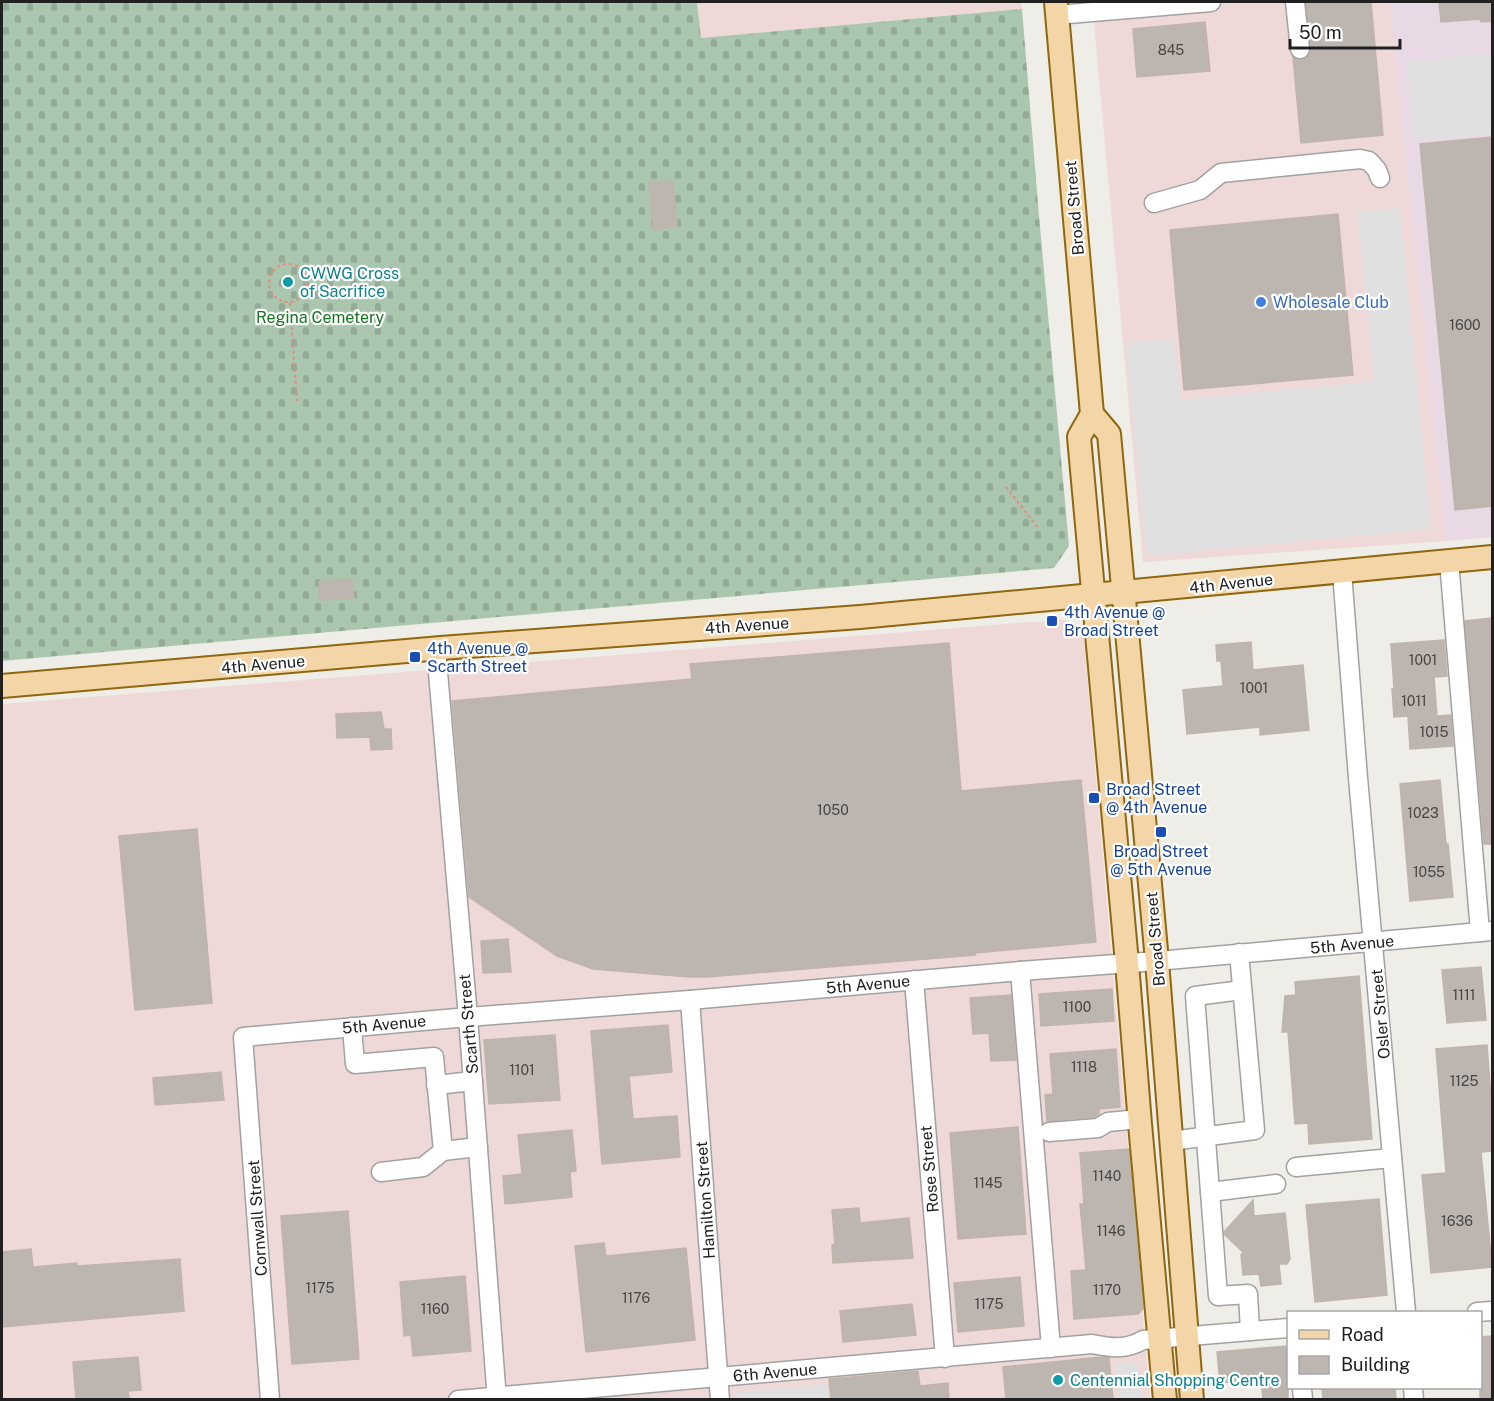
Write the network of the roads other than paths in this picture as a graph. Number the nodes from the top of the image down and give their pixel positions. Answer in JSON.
{"nodes":[{"id":1,"x":1211,"y":2,"type":"edge"},
{"id":2,"x":1295,"y":2,"type":"edge"},
{"id":3,"x":1112,"y":6,"type":"edge"},
{"id":4,"x":1056,"y":8,"type":"edge"},
{"id":5,"x":1300,"y":49,"type":"dead end"},
{"id":6,"x":1380,"y":178,"type":"dead end"},
{"id":7,"x":1154,"y":204,"type":"dead end"},
{"id":8,"x":1092,"y":414,"type":"junction"},
{"id":9,"x":1492,"y":557,"type":"edge"},
{"id":10,"x":1449,"y":561,"type":"junction"},
{"id":11,"x":1342,"y":572,"type":"junction"},
{"id":12,"x":1124,"y":593,"type":"junction"},
{"id":13,"x":1092,"y":596,"type":"junction"},
{"id":14,"x":436,"y":649,"type":"junction"},
{"id":15,"x":2,"y":686,"type":"edge"},
{"id":16,"x":1486,"y":932,"type":"edge"},
{"id":17,"x":1373,"y":942,"type":"junction"},
{"id":18,"x":1239,"y":953,"type":"junction"},
{"id":19,"x":1157,"y":961,"type":"junction"},
{"id":20,"x":1127,"y":963,"type":"junction"},
{"id":21,"x":1020,"y":971,"type":"junction"},
{"id":22,"x":914,"y":980,"type":"junction"},
{"id":23,"x":1242,"y":990,"type":"junction"},
{"id":24,"x":690,"y":1000,"type":"junction"},
{"id":25,"x":468,"y":1017,"type":"junction"},
{"id":26,"x":352,"y":1027,"type":"junction"},
{"id":27,"x":243,"y":1037,"type":"joint"},
{"id":28,"x":473,"y":1081,"type":"junction"},
{"id":29,"x":436,"y":1085,"type":"junction"},
{"id":30,"x":1139,"y":1119,"type":"junction"},
{"id":31,"x":1049,"y":1132,"type":"dead end"},
{"id":32,"x":1206,"y":1137,"type":"junction"},
{"id":33,"x":1171,"y":1141,"type":"junction"},
{"id":34,"x":478,"y":1148,"type":"junction"},
{"id":35,"x":443,"y":1151,"type":"junction"},
{"id":36,"x":1392,"y":1158,"type":"junction"},
{"id":37,"x":1296,"y":1167,"type":"dead end"},
{"id":38,"x":381,"y":1172,"type":"dead end"},
{"id":39,"x":1276,"y":1184,"type":"dead end"},
{"id":40,"x":1210,"y":1191,"type":"junction"},
{"id":41,"x":1406,"y":1311,"type":"edge"},
{"id":42,"x":1287,"y":1328,"type":"edge"},
{"id":43,"x":1250,"y":1331,"type":"junction"},
{"id":44,"x":1187,"y":1336,"type":"junction"},
{"id":45,"x":1151,"y":1340,"type":"junction"},
{"id":46,"x":1051,"y":1348,"type":"junction"},
{"id":47,"x":945,"y":1358,"type":"junction"},
{"id":48,"x":718,"y":1377,"type":"junction"},
{"id":49,"x":602,"y":1393,"type":"edge"},
{"id":50,"x":496,"y":1398,"type":"edge"},
{"id":51,"x":270,"y":1400,"type":"edge"},
{"id":52,"x":458,"y":1400,"type":"edge"},
{"id":53,"x":720,"y":1400,"type":"edge"},
{"id":54,"x":1165,"y":1400,"type":"edge"},
{"id":55,"x":1192,"y":1400,"type":"edge"}],
"edges":[{"from":1,"to":3,"type":"street"},
{"from":2,"to":5,"type":"street"},
{"from":3,"to":4,"type":"street"},
{"from":4,"to":8,"type":"main road","name":"Broad Street"},
{"from":6,"to":7,"type":"street"},
{"from":8,"to":12,"type":"main road","name":"Broad Street"},
{"from":8,"to":13,"type":"main road","name":"Broad Street"},
{"from":9,"to":10,"type":"main road","name":"4th Avenue"},
{"from":10,"to":11,"type":"main road","name":"4th Avenue"},
{"from":10,"to":16,"type":"street"},
{"from":11,"to":12,"type":"main road","name":"4th Avenue"},
{"from":11,"to":17,"type":"street","name":"Osler Street"},
{"from":12,"to":13,"type":"main road","name":"4th Avenue"},
{"from":12,"to":19,"type":"main road","name":"Broad Street"},
{"from":13,"to":14,"type":"main road","name":"4th Avenue"},
{"from":13,"to":20,"type":"main road","name":"Broad Street"},
{"from":14,"to":15,"type":"main road","name":"4th Avenue"},
{"from":14,"to":25,"type":"street","name":"Scarth Street"},
{"from":16,"to":17,"type":"street","name":"5th Avenue"},
{"from":17,"to":18,"type":"street","name":"5th Avenue"},
{"from":17,"to":36,"type":"street","name":"Osler Street"},
{"from":18,"to":19,"type":"street","name":"5th Avenue"},
{"from":18,"to":23,"type":"street"},
{"from":19,"to":20,"type":"street","name":"5th Avenue"},
{"from":19,"to":33,"type":"main road","name":"Broad Street"},
{"from":20,"to":21,"type":"street","name":"5th Avenue"},
{"from":20,"to":30,"type":"main road","name":"Broad Street"},
{"from":21,"to":22,"type":"street","name":"5th Avenue"},
{"from":21,"to":46,"type":"street"},
{"from":22,"to":24,"type":"street","name":"5th Avenue"},
{"from":22,"to":47,"type":"street","name":"Rose Street"},
{"from":23,"to":32,"type":"street"},
{"from":23,"to":32,"type":"street"},
{"from":24,"to":25,"type":"street","name":"5th Avenue"},
{"from":24,"to":48,"type":"street","name":"Hamilton Street"},
{"from":25,"to":26,"type":"street","name":"5th Avenue"},
{"from":25,"to":28,"type":"street","name":"Scarth Street"},
{"from":26,"to":27,"type":"street","name":"5th Avenue"},
{"from":26,"to":29,"type":"street"},
{"from":27,"to":51,"type":"street","name":"Cornwall Street"},
{"from":28,"to":29,"type":"street"},
{"from":28,"to":34,"type":"street","name":"Scarth Street"},
{"from":29,"to":35,"type":"street"},
{"from":30,"to":31,"type":"street"},
{"from":30,"to":45,"type":"main road","name":"Broad Street"},
{"from":32,"to":33,"type":"street"},
{"from":32,"to":40,"type":"street"},
{"from":33,"to":44,"type":"main road","name":"Broad Street"},
{"from":34,"to":35,"type":"street"},
{"from":34,"to":50,"type":"street","name":"Scarth Street"},
{"from":35,"to":38,"type":"street"},
{"from":36,"to":37,"type":"street"},
{"from":36,"to":41,"type":"street","name":"Osler Street"},
{"from":39,"to":40,"type":"street"},
{"from":40,"to":43,"type":"street"},
{"from":42,"to":43,"type":"street","name":"6th Avenue"},
{"from":43,"to":44,"type":"street","name":"6th Avenue"},
{"from":44,"to":45,"type":"street","name":"6th Avenue"},
{"from":44,"to":55,"type":"main road","name":"Broad Street"},
{"from":45,"to":46,"type":"street","name":"6th Avenue"},
{"from":45,"to":54,"type":"main road","name":"Broad Street"},
{"from":46,"to":47,"type":"street","name":"6th Avenue"},
{"from":47,"to":48,"type":"street","name":"6th Avenue"},
{"from":48,"to":49,"type":"street","name":"6th Avenue"},
{"from":48,"to":53,"type":"street","name":"Hamilton Street"},
{"from":49,"to":50,"type":"street","name":"6th Avenue"},
{"from":50,"to":52,"type":"street","name":"6th Avenue"}]}
